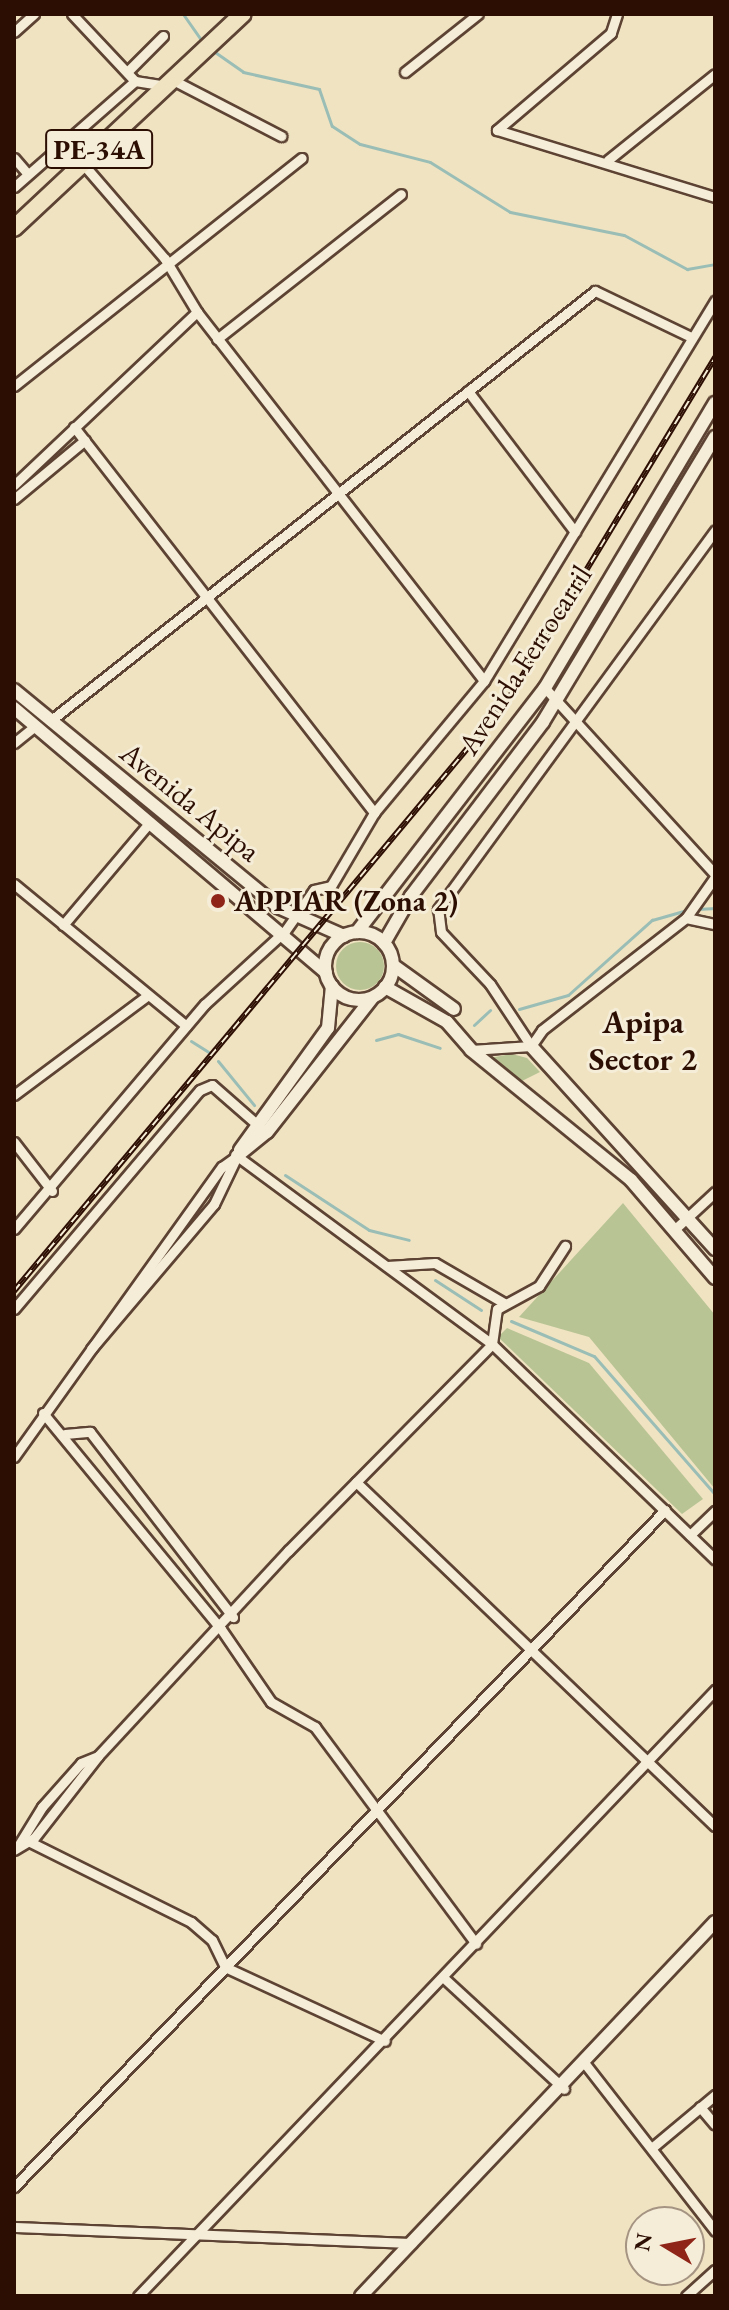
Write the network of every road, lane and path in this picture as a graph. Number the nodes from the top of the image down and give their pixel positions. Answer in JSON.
{"nodes":[{"id":1,"x":34,"y":14,"type":"edge"},
{"id":2,"x":72,"y":14,"type":"edge"},
{"id":3,"x":242,"y":14,"type":"edge"},
{"id":4,"x":478,"y":14,"type":"edge"},
{"id":5,"x":617,"y":14,"type":"edge"},
{"id":6,"x":14,"y":32,"type":"edge"},
{"id":7,"x":163,"y":36,"type":"dead end"},
{"id":8,"x":127,"y":72,"type":"junction"},
{"id":9,"x":405,"y":72,"type":"dead end"},
{"id":10,"x":715,"y":74,"type":"edge"},
{"id":11,"x":175,"y":79,"type":"junction"},
{"id":12,"x":135,"y":81,"type":"junction"},
{"id":13,"x":281,"y":136,"type":"dead end"},
{"id":14,"x":14,"y":158,"type":"edge"},
{"id":15,"x":302,"y":158,"type":"dead end"},
{"id":16,"x":608,"y":160,"type":"junction"},
{"id":17,"x":83,"y":164,"type":"junction"},
{"id":18,"x":28,"y":174,"type":"junction"},
{"id":19,"x":14,"y":187,"type":"edge"},
{"id":20,"x":401,"y":194,"type":"dead end"},
{"id":21,"x":715,"y":197,"type":"edge"},
{"id":22,"x":14,"y":228,"type":"edge"},
{"id":23,"x":165,"y":259,"type":"junction"},
{"id":24,"x":715,"y":301,"type":"edge"},
{"id":25,"x":197,"y":312,"type":"junction"},
{"id":26,"x":691,"y":337,"type":"junction"},
{"id":27,"x":217,"y":339,"type":"junction"},
{"id":28,"x":14,"y":386,"type":"edge"},
{"id":29,"x":468,"y":391,"type":"junction"},
{"id":30,"x":715,"y":403,"type":"edge"},
{"id":31,"x":74,"y":427,"type":"junction"},
{"id":32,"x":715,"y":437,"type":"edge"},
{"id":33,"x":85,"y":440,"type":"junction"},
{"id":34,"x":14,"y":485,"type":"edge"},
{"id":35,"x":335,"y":494,"type":"junction"},
{"id":36,"x":14,"y":499,"type":"edge"},
{"id":37,"x":715,"y":531,"type":"edge"},
{"id":38,"x":575,"y":532,"type":"junction"},
{"id":39,"x":205,"y":594,"type":"junction"},
{"id":40,"x":484,"y":681,"type":"junction"},
{"id":41,"x":14,"y":682,"type":"edge"},
{"id":42,"x":545,"y":688,"type":"junction"},
{"id":43,"x":14,"y":690,"type":"edge"},
{"id":44,"x":559,"y":698,"type":"junction"},
{"id":45,"x":25,"y":699,"type":"junction"},
{"id":46,"x":14,"y":708,"type":"edge"},
{"id":47,"x":50,"y":721,"type":"junction"},
{"id":48,"x":578,"y":721,"type":"junction"},
{"id":49,"x":35,"y":726,"type":"junction"},
{"id":50,"x":14,"y":743,"type":"edge"},
{"id":51,"x":374,"y":813,"type":"junction"},
{"id":52,"x":150,"y":822,"type":"junction"},
{"id":53,"x":715,"y":875,"type":"edge"},
{"id":54,"x":14,"y":884,"type":"edge"},
{"id":55,"x":295,"y":918,"type":"junction"},
{"id":56,"x":686,"y":918,"type":"junction"},
{"id":57,"x":715,"y":924,"type":"edge"},
{"id":58,"x":63,"y":925,"type":"junction"},
{"id":59,"x":285,"y":931,"type":"junction"},
{"id":60,"x":357,"y":932,"type":"junction"},
{"id":61,"x":344,"y":936,"type":"junction"},
{"id":62,"x":384,"y":943,"type":"junction"},
{"id":63,"x":393,"y":965,"type":"junction"},
{"id":64,"x":326,"y":973,"type":"junction"},
{"id":65,"x":332,"y":986,"type":"junction"},
{"id":66,"x":385,"y":987,"type":"junction"},
{"id":67,"x":148,"y":995,"type":"junction"},
{"id":68,"x":373,"y":997,"type":"junction"},
{"id":69,"x":454,"y":1009,"type":"dead end"},
{"id":70,"x":186,"y":1026,"type":"junction"},
{"id":71,"x":531,"y":1046,"type":"junction"},
{"id":72,"x":471,"y":1050,"type":"junction"},
{"id":73,"x":14,"y":1095,"type":"edge"},
{"id":74,"x":255,"y":1123,"type":"junction"},
{"id":75,"x":267,"y":1132,"type":"junction"},
{"id":76,"x":14,"y":1142,"type":"edge"},
{"id":77,"x":237,"y":1156,"type":"junction"},
{"id":78,"x":52,"y":1191,"type":"junction"},
{"id":79,"x":715,"y":1192,"type":"edge"},
{"id":80,"x":687,"y":1216,"type":"junction"},
{"id":81,"x":14,"y":1229,"type":"edge"},
{"id":82,"x":674,"y":1230,"type":"junction"},
{"id":83,"x":565,"y":1246,"type":"dead end"},
{"id":84,"x":715,"y":1249,"type":"edge"},
{"id":85,"x":386,"y":1266,"type":"junction"},
{"id":86,"x":715,"y":1278,"type":"edge"},
{"id":87,"x":504,"y":1303,"type":"junction"},
{"id":88,"x":14,"y":1309,"type":"edge"},
{"id":89,"x":492,"y":1344,"type":"junction"},
{"id":90,"x":88,"y":1351,"type":"junction"},
{"id":91,"x":43,"y":1413,"type":"junction"},
{"id":92,"x":65,"y":1434,"type":"junction"},
{"id":93,"x":14,"y":1457,"type":"edge"},
{"id":94,"x":356,"y":1482,"type":"junction"},
{"id":95,"x":665,"y":1510,"type":"junction"},
{"id":96,"x":715,"y":1511,"type":"edge"},
{"id":97,"x":690,"y":1535,"type":"junction"},
{"id":98,"x":715,"y":1559,"type":"edge"},
{"id":99,"x":233,"y":1617,"type":"junction"},
{"id":100,"x":221,"y":1629,"type":"junction"},
{"id":101,"x":529,"y":1649,"type":"junction"},
{"id":102,"x":715,"y":1690,"type":"edge"},
{"id":103,"x":98,"y":1756,"type":"junction"},
{"id":104,"x":647,"y":1759,"type":"junction"},
{"id":105,"x":379,"y":1810,"type":"junction"},
{"id":106,"x":715,"y":1826,"type":"edge"},
{"id":107,"x":28,"y":1841,"type":"junction"},
{"id":108,"x":15,"y":1846,"type":"edge"},
{"id":109,"x":715,"y":1922,"type":"edge"},
{"id":110,"x":476,"y":1944,"type":"junction"},
{"id":111,"x":225,"y":1967,"type":"junction"},
{"id":112,"x":445,"y":1979,"type":"junction"},
{"id":113,"x":385,"y":2041,"type":"junction"},
{"id":114,"x":586,"y":2065,"type":"junction"},
{"id":115,"x":564,"y":2089,"type":"junction"},
{"id":116,"x":715,"y":2095,"type":"edge"},
{"id":117,"x":700,"y":2107,"type":"junction"},
{"id":118,"x":715,"y":2125,"type":"edge"},
{"id":119,"x":654,"y":2146,"type":"junction"},
{"id":120,"x":14,"y":2187,"type":"edge"},
{"id":121,"x":14,"y":2227,"type":"edge"},
{"id":122,"x":715,"y":2231,"type":"edge"},
{"id":123,"x":196,"y":2235,"type":"junction"},
{"id":124,"x":412,"y":2243,"type":"junction"},
{"id":125,"x":715,"y":2270,"type":"edge"},
{"id":126,"x":138,"y":2296,"type":"edge"},
{"id":127,"x":361,"y":2296,"type":"edge"},
{"id":128,"x":686,"y":2296,"type":"edge"}],
"edges":[{"from":1,"to":6,"type":"street"},
{"from":2,"to":8,"type":"street"},
{"from":3,"to":11,"type":"highway","number":"PE-34A"},
{"from":4,"to":9,"type":"street"},
{"from":5,"to":16,"type":"street"},
{"from":7,"to":8,"type":"street"},
{"from":8,"to":12,"type":"street"},
{"from":10,"to":16,"type":"street"},
{"from":11,"to":12,"type":"street"},
{"from":11,"to":13,"type":"street"},
{"from":11,"to":17,"type":"highway","number":"PE-34A"},
{"from":12,"to":18,"type":"street"},
{"from":14,"to":18,"type":"street"},
{"from":15,"to":23,"type":"street"},
{"from":16,"to":21,"type":"street"},
{"from":17,"to":22,"type":"highway","number":"PE-34A"},
{"from":17,"to":23,"type":"street"},
{"from":18,"to":19,"type":"street"},
{"from":20,"to":27,"type":"street"},
{"from":23,"to":25,"type":"street"},
{"from":23,"to":28,"type":"street"},
{"from":24,"to":26,"type":"street"},
{"from":25,"to":27,"type":"street"},
{"from":25,"to":31,"type":"street"},
{"from":26,"to":29,"type":"street"},
{"from":26,"to":38,"type":"street"},
{"from":27,"to":35,"type":"street"},
{"from":29,"to":35,"type":"street"},
{"from":29,"to":38,"type":"street"},
{"from":30,"to":42,"type":"main road","name":"Avenida Ferrocarril"},
{"from":31,"to":33,"type":"street"},
{"from":31,"to":34,"type":"street"},
{"from":32,"to":44,"type":"main road","name":"Avenida Ferrocarril"},
{"from":33,"to":36,"type":"street"},
{"from":33,"to":39,"type":"street"},
{"from":35,"to":39,"type":"street"},
{"from":35,"to":40,"type":"street"},
{"from":37,"to":48,"type":"street"},
{"from":38,"to":40,"type":"street"},
{"from":39,"to":47,"type":"street"},
{"from":39,"to":51,"type":"street"},
{"from":40,"to":51,"type":"street"},
{"from":41,"to":45,"type":"main road"},
{"from":42,"to":44,"type":"street"},
{"from":42,"to":60,"type":"main road","name":"Avenida Ferrocarril"},
{"from":43,"to":45,"type":"main road","name":"Avenida Apipa"},
{"from":44,"to":48,"type":"street"},
{"from":44,"to":62,"type":"main road","name":"Avenida Ferrocarril"},
{"from":45,"to":47,"type":"main road","name":"Avenida Apipa"},
{"from":46,"to":49,"type":"main road","name":"Avenida Apipa"},
{"from":47,"to":55,"type":"main road","name":"Avenida Apipa"},
{"from":48,"to":53,"type":"street"},
{"from":48,"to":71,"type":"street"},
{"from":49,"to":50,"type":"street"},
{"from":49,"to":52,"type":"main road","name":"Avenida Apipa"},
{"from":51,"to":55,"type":"street"},
{"from":52,"to":58,"type":"street"},
{"from":52,"to":59,"type":"main road","name":"Avenida Apipa"},
{"from":53,"to":56,"type":"street"},
{"from":54,"to":58,"type":"street"},
{"from":55,"to":59,"type":"street"},
{"from":55,"to":61,"type":"main road","name":"Avenida Apipa"},
{"from":56,"to":57,"type":"street"},
{"from":56,"to":71,"type":"street"},
{"from":58,"to":67,"type":"street"},
{"from":59,"to":64,"type":"main road","name":"Avenida Apipa"},
{"from":59,"to":70,"type":"street"},
{"from":60,"to":61,"type":"main road"},
{"from":60,"to":62,"type":"main road"},
{"from":61,"to":64,"type":"main road"},
{"from":62,"to":63,"type":"main road"},
{"from":63,"to":66,"type":"main road"},
{"from":63,"to":69,"type":"main road"},
{"from":64,"to":65,"type":"main road"},
{"from":65,"to":68,"type":"main road"},
{"from":65,"to":74,"type":"main road"},
{"from":66,"to":68,"type":"main road"},
{"from":66,"to":72,"type":"main road"},
{"from":67,"to":70,"type":"street"},
{"from":67,"to":73,"type":"street"},
{"from":68,"to":75,"type":"main road"},
{"from":70,"to":78,"type":"street"},
{"from":71,"to":72,"type":"street"},
{"from":71,"to":80,"type":"main road"},
{"from":72,"to":82,"type":"main road"},
{"from":74,"to":75,"type":"street"},
{"from":74,"to":77,"type":"main road"},
{"from":74,"to":88,"type":"street"},
{"from":75,"to":77,"type":"main road"},
{"from":76,"to":78,"type":"street"},
{"from":77,"to":85,"type":"street"},
{"from":77,"to":90,"type":"street"},
{"from":77,"to":90,"type":"street"},
{"from":78,"to":81,"type":"street"},
{"from":79,"to":80,"type":"street"},
{"from":80,"to":82,"type":"street"},
{"from":80,"to":84,"type":"main road"},
{"from":82,"to":86,"type":"main road"},
{"from":83,"to":87,"type":"street"},
{"from":85,"to":87,"type":"street"},
{"from":85,"to":89,"type":"street"},
{"from":87,"to":89,"type":"street"},
{"from":89,"to":94,"type":"street"},
{"from":89,"to":95,"type":"street"},
{"from":90,"to":91,"type":"street"},
{"from":91,"to":92,"type":"street"},
{"from":91,"to":93,"type":"street"},
{"from":92,"to":99,"type":"street"},
{"from":92,"to":100,"type":"street"},
{"from":94,"to":99,"type":"street"},
{"from":94,"to":101,"type":"street"},
{"from":95,"to":97,"type":"street"},
{"from":95,"to":101,"type":"street"},
{"from":96,"to":97,"type":"street"},
{"from":97,"to":98,"type":"street"},
{"from":99,"to":100,"type":"street"},
{"from":100,"to":103,"type":"street"},
{"from":100,"to":105,"type":"street"},
{"from":101,"to":104,"type":"street"},
{"from":101,"to":105,"type":"street"},
{"from":102,"to":104,"type":"street"},
{"from":103,"to":107,"type":"street"},
{"from":103,"to":108,"type":"street"},
{"from":104,"to":106,"type":"street"},
{"from":104,"to":110,"type":"street"},
{"from":105,"to":110,"type":"street"},
{"from":105,"to":111,"type":"street"},
{"from":107,"to":108,"type":"street"},
{"from":107,"to":111,"type":"street"},
{"from":109,"to":114,"type":"main road"},
{"from":110,"to":112,"type":"street"},
{"from":111,"to":113,"type":"street"},
{"from":111,"to":120,"type":"street"},
{"from":112,"to":113,"type":"street"},
{"from":112,"to":115,"type":"street"},
{"from":113,"to":123,"type":"street"},
{"from":114,"to":115,"type":"main road"},
{"from":114,"to":119,"type":"street"},
{"from":115,"to":124,"type":"main road"},
{"from":116,"to":117,"type":"street"},
{"from":117,"to":118,"type":"street"},
{"from":117,"to":119,"type":"street"},
{"from":119,"to":122,"type":"street"},
{"from":121,"to":123,"type":"street"},
{"from":123,"to":124,"type":"street"},
{"from":123,"to":126,"type":"street"},
{"from":124,"to":127,"type":"main road"},
{"from":125,"to":128,"type":"street"}]}
